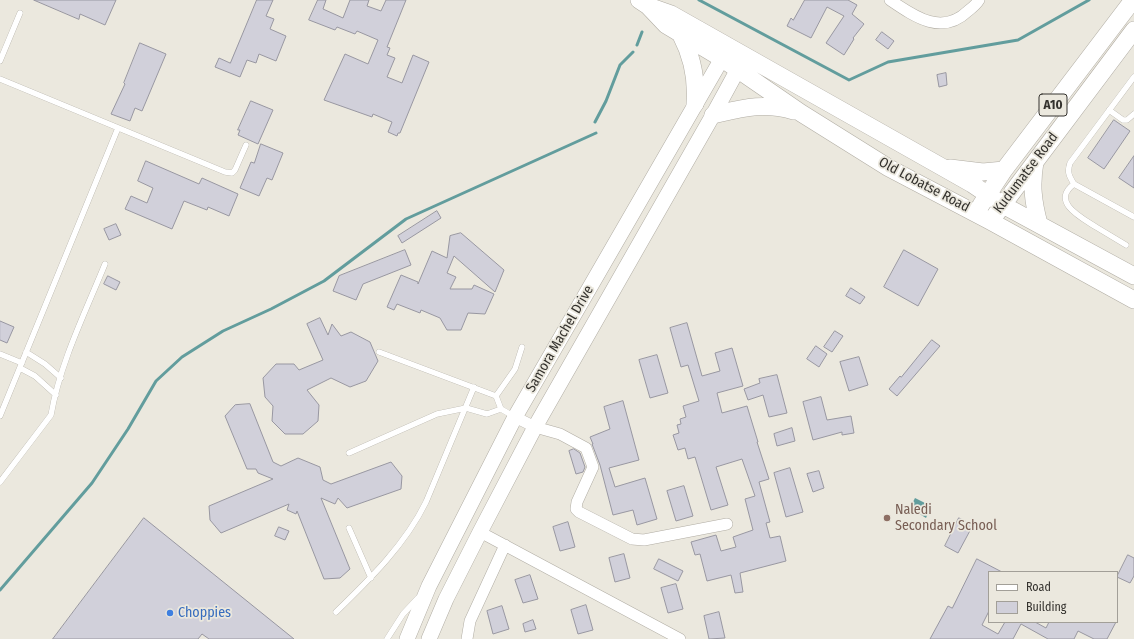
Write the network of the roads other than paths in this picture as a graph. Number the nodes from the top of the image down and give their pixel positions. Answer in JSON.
{"nodes":[{"id":1,"x":890,"y":0,"type":"edge"},
{"id":2,"x":979,"y":0,"type":"edge"},
{"id":3,"x":1133,"y":0,"type":"edge"},
{"id":4,"x":644,"y":3,"type":"edge"},
{"id":5,"x":20,"y":13,"type":"dead end"},
{"id":6,"x":1134,"y":30,"type":"edge"},
{"id":7,"x":681,"y":35,"type":"junction"},
{"id":8,"x":725,"y":52,"type":"junction"},
{"id":9,"x":0,"y":61,"type":"edge"},
{"id":10,"x":742,"y":62,"type":"junction"},
{"id":11,"x":1134,"y":77,"type":"edge"},
{"id":12,"x":0,"y":79,"type":"edge"},
{"id":13,"x":695,"y":104,"type":"junction"},
{"id":14,"x":1109,"y":110,"type":"junction"},
{"id":15,"x":802,"y":113,"type":"junction"},
{"id":16,"x":1134,"y":114,"type":"edge"},
{"id":17,"x":713,"y":115,"type":"junction"},
{"id":18,"x":118,"y":128,"type":"junction"},
{"id":19,"x":246,"y":145,"type":"dead end"},
{"id":20,"x":1035,"y":162,"type":"junction"},
{"id":21,"x":942,"y":167,"type":"junction"},
{"id":22,"x":1004,"y":170,"type":"junction"},
{"id":23,"x":1074,"y":184,"type":"junction"},
{"id":24,"x":988,"y":196,"type":"junction"},
{"id":25,"x":1003,"y":205,"type":"junction"},
{"id":26,"x":975,"y":213,"type":"junction"},
{"id":27,"x":1134,"y":217,"type":"edge"},
{"id":28,"x":990,"y":220,"type":"junction"},
{"id":29,"x":1039,"y":224,"type":"junction"},
{"id":30,"x":1126,"y":245,"type":"dead end"},
{"id":31,"x":105,"y":264,"type":"dead end"},
{"id":32,"x":1134,"y":276,"type":"edge"},
{"id":33,"x":1134,"y":300,"type":"edge"},
{"id":34,"x":522,"y":347,"type":"dead end"},
{"id":35,"x":26,"y":352,"type":"junction"},
{"id":36,"x":379,"y":352,"type":"dead end"},
{"id":37,"x":0,"y":354,"type":"edge"},
{"id":38,"x":21,"y":365,"type":"junction"},
{"id":39,"x":61,"y":378,"type":"junction"},
{"id":40,"x":474,"y":387,"type":"junction"},
{"id":41,"x":56,"y":395,"type":"junction"},
{"id":42,"x":496,"y":396,"type":"junction"},
{"id":43,"x":0,"y":397,"type":"edge"},
{"id":44,"x":7,"y":400,"type":"junction"},
{"id":45,"x":466,"y":408,"type":"junction"},
{"id":46,"x":501,"y":409,"type":"junction"},
{"id":47,"x":0,"y":416,"type":"edge"},
{"id":48,"x":515,"y":417,"type":"junction"},
{"id":49,"x":535,"y":427,"type":"junction"},
{"id":50,"x":349,"y":453,"type":"dead end"},
{"id":51,"x":0,"y":482,"type":"edge"},
{"id":52,"x":727,"y":524,"type":"dead end"},
{"id":53,"x":349,"y":528,"type":"dead end"},
{"id":54,"x":480,"y":532,"type":"junction"},
{"id":55,"x":505,"y":545,"type":"junction"},
{"id":56,"x":371,"y":578,"type":"junction"},
{"id":57,"x":430,"y":586,"type":"junction"},
{"id":58,"x":336,"y":612,"type":"dead end"},
{"id":59,"x":387,"y":639,"type":"edge"},
{"id":60,"x":408,"y":639,"type":"edge"},
{"id":61,"x":429,"y":639,"type":"edge"},
{"id":62,"x":467,"y":639,"type":"edge"},
{"id":63,"x":680,"y":639,"type":"edge"}],
"edges":[{"from":1,"to":2,"type":"street"},
{"from":3,"to":22,"type":"main road","name":"Kudumatse Road","number":"A10"},
{"from":4,"to":7,"type":"main road"},
{"from":4,"to":8,"type":"main road"},
{"from":5,"to":9,"type":"lane"},
{"from":6,"to":20,"type":"main road","name":"Kudumatse Road","number":"A10"},
{"from":7,"to":8,"type":"main road"},
{"from":7,"to":13,"type":"main road"},
{"from":8,"to":10,"type":"main road","name":"Old Lobatse Road"},
{"from":8,"to":13,"type":"main road","name":"Samora Machel Drive"},
{"from":10,"to":15,"type":"main road","name":"Old Lobatse Road"},
{"from":10,"to":17,"type":"main road","name":"Samora Machel Drive"},
{"from":10,"to":21,"type":"main road","name":"Old Lobatse Road"},
{"from":11,"to":14,"type":"lane"},
{"from":12,"to":18,"type":"lane"},
{"from":13,"to":48,"type":"main road","name":"Samora Machel Drive"},
{"from":14,"to":16,"type":"lane"},
{"from":14,"to":23,"type":"lane"},
{"from":15,"to":17,"type":"main road"},
{"from":15,"to":26,"type":"main road","name":"Old Lobatse Road"},
{"from":17,"to":49,"type":"main road","name":"Samora Machel Drive"},
{"from":18,"to":19,"type":"lane"},
{"from":18,"to":35,"type":"lane"},
{"from":20,"to":25,"type":"main road","name":"Kudumatse Road","number":"A10"},
{"from":20,"to":29,"type":"main road"},
{"from":21,"to":22,"type":"main road"},
{"from":21,"to":24,"type":"main road","name":"Old Lobatse Road"},
{"from":22,"to":24,"type":"main road","name":"Kudumatse Road","number":"A10"},
{"from":23,"to":27,"type":"lane"},
{"from":23,"to":30,"type":"lane"},
{"from":24,"to":25,"type":"main road","name":"Old Lobatse Road"},
{"from":24,"to":26,"type":"main road","name":"Kudumatse Road","number":"A10"},
{"from":25,"to":28,"type":"main road","name":"Kudumatse Road","number":"A10"},
{"from":25,"to":29,"type":"main road","name":"Old Lobatse Road"},
{"from":26,"to":28,"type":"main road","name":"Old Lobatse Road"},
{"from":28,"to":33,"type":"main road","name":"Old Lobatse Road"},
{"from":29,"to":32,"type":"main road","name":"Old Lobatse Road"},
{"from":31,"to":39,"type":"lane"},
{"from":34,"to":42,"type":"lane"},
{"from":35,"to":38,"type":"lane"},
{"from":35,"to":39,"type":"lane"},
{"from":36,"to":40,"type":"lane"},
{"from":37,"to":38,"type":"lane"},
{"from":38,"to":41,"type":"lane"},
{"from":38,"to":44,"type":"lane"},
{"from":39,"to":41,"type":"lane"},
{"from":40,"to":42,"type":"lane"},
{"from":40,"to":45,"type":"lane"},
{"from":41,"to":51,"type":"lane"},
{"from":42,"to":46,"type":"lane"},
{"from":43,"to":44,"type":"lane"},
{"from":44,"to":47,"type":"lane"},
{"from":45,"to":46,"type":"lane"},
{"from":45,"to":50,"type":"lane"},
{"from":45,"to":56,"type":"lane"},
{"from":46,"to":48,"type":"lane"},
{"from":48,"to":49,"type":"street"},
{"from":48,"to":57,"type":"main road","name":"Samora Machel Drive"},
{"from":49,"to":52,"type":"street"},
{"from":49,"to":54,"type":"main road","name":"Samora Machel Drive"},
{"from":53,"to":56,"type":"lane"},
{"from":54,"to":55,"type":"street"},
{"from":54,"to":61,"type":"main road","name":"Samora Machel Drive"},
{"from":55,"to":62,"type":"street"},
{"from":55,"to":63,"type":"street"},
{"from":56,"to":58,"type":"lane"},
{"from":57,"to":59,"type":"lane"},
{"from":57,"to":60,"type":"main road","name":"Samora Machel Drive"}]}
